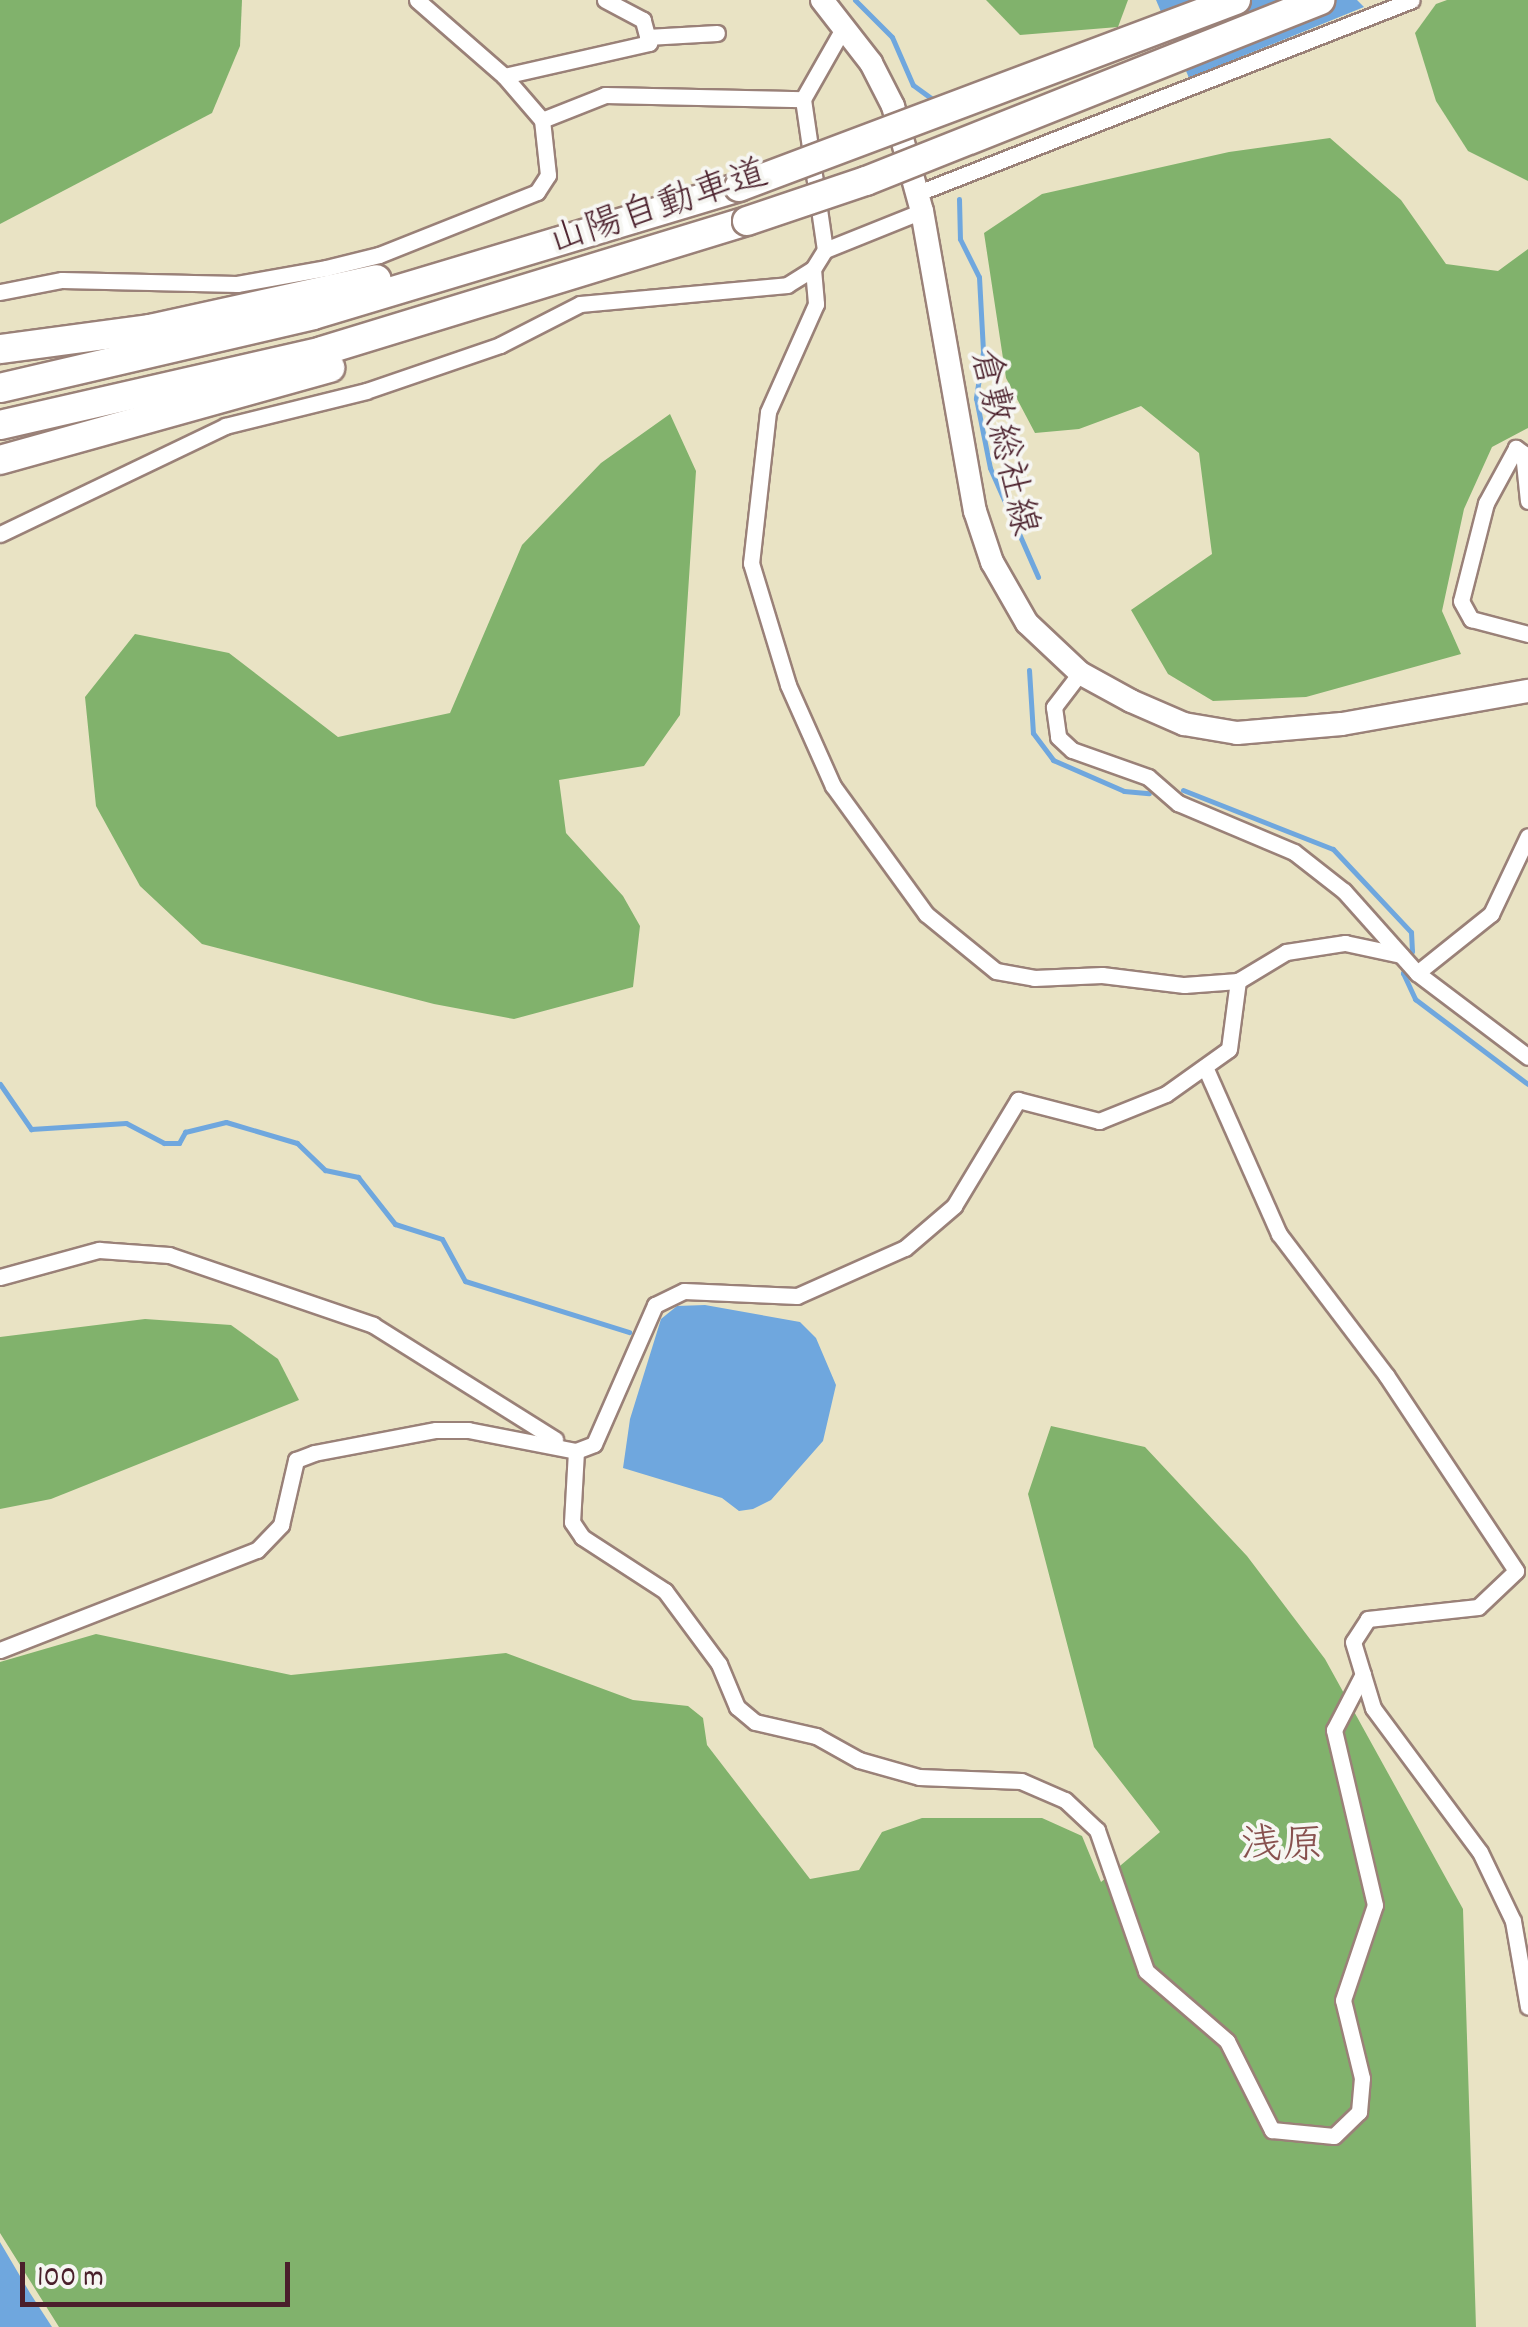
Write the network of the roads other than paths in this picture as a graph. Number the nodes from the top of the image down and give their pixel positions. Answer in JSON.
{"nodes":[{"id":1,"x":417,"y":0,"type":"edge"},
{"id":2,"x":605,"y":0,"type":"edge"},
{"id":3,"x":822,"y":0,"type":"edge"},
{"id":4,"x":1236,"y":0,"type":"edge"},
{"id":5,"x":1320,"y":0,"type":"edge"},
{"id":6,"x":1412,"y":0,"type":"edge"},
{"id":7,"x":845,"y":25,"type":"junction"},
{"id":8,"x":717,"y":33,"type":"dead end"},
{"id":9,"x":647,"y":37,"type":"junction"},
{"id":10,"x":504,"y":76,"type":"junction"},
{"id":11,"x":803,"y":100,"type":"junction"},
{"id":12,"x":542,"y":120,"type":"junction"},
{"id":13,"x":920,"y":202,"type":"junction"},
{"id":14,"x":595,"y":232,"type":"junction"},
{"id":15,"x":825,"y":250,"type":"junction"},
{"id":16,"x":604,"y":268,"type":"junction"},
{"id":17,"x":813,"y":270,"type":"junction"},
{"id":18,"x":0,"y":292,"type":"edge"},
{"id":19,"x":0,"y":349,"type":"edge"},
{"id":20,"x":0,"y":388,"type":"edge"},
{"id":21,"x":0,"y":425,"type":"edge"},
{"id":22,"x":0,"y":460,"type":"edge"},
{"id":23,"x":1528,"y":501,"type":"edge"},
{"id":24,"x":0,"y":534,"type":"edge"},
{"id":25,"x":1528,"y":634,"type":"edge"},
{"id":26,"x":1080,"y":672,"type":"junction"},
{"id":27,"x":1528,"y":690,"type":"edge"},
{"id":28,"x":1528,"y":836,"type":"edge"},
{"id":29,"x":1408,"y":963,"type":"junction"},
{"id":30,"x":1238,"y":981,"type":"junction"},
{"id":31,"x":1528,"y":1056,"type":"edge"},
{"id":32,"x":1205,"y":1067,"type":"junction"},
{"id":33,"x":0,"y":1278,"type":"edge"},
{"id":34,"x":576,"y":1451,"type":"junction"},
{"id":35,"x":0,"y":1650,"type":"edge"},
{"id":36,"x":1362,"y":1674,"type":"junction"},
{"id":37,"x":1528,"y":2007,"type":"edge"}],
"edges":[{"from":1,"to":10,"type":"street"},
{"from":2,"to":9,"type":"street"},
{"from":3,"to":7,"type":"main road","name":"倉敷総社線"},
{"from":4,"to":14,"type":"highway","name":"山陽自動車道","bridge":true},
{"from":5,"to":16,"type":"highway","name":"山陽自動車道","bridge":true},
{"from":6,"to":13,"type":"street"},
{"from":7,"to":11,"type":"street"},
{"from":7,"to":13,"type":"main road","name":"倉敷総社線"},
{"from":8,"to":9,"type":"street"},
{"from":9,"to":10,"type":"street"},
{"from":10,"to":12,"type":"street"},
{"from":11,"to":12,"type":"street"},
{"from":11,"to":15,"type":"street"},
{"from":12,"to":18,"type":"street"},
{"from":13,"to":15,"type":"street"},
{"from":13,"to":26,"type":"main road","name":"倉敷総社線"},
{"from":14,"to":19,"type":"highway"},
{"from":14,"to":20,"type":"highway","name":"山陽自動車道"},
{"from":15,"to":17,"type":"street"},
{"from":16,"to":21,"type":"highway","name":"山陽自動車道"},
{"from":16,"to":22,"type":"highway"},
{"from":17,"to":24,"type":"street"},
{"from":17,"to":30,"type":"street"},
{"from":23,"to":25,"type":"street"},
{"from":26,"to":27,"type":"main road","name":"倉敷総社線"},
{"from":26,"to":29,"type":"street"},
{"from":28,"to":29,"type":"street"},
{"from":29,"to":30,"type":"street"},
{"from":29,"to":31,"type":"street"},
{"from":30,"to":32,"type":"street"},
{"from":32,"to":34,"type":"street"},
{"from":32,"to":36,"type":"street"},
{"from":33,"to":34,"type":"street"},
{"from":34,"to":35,"type":"street"},
{"from":34,"to":36,"type":"street"},
{"from":36,"to":37,"type":"street"}]}
